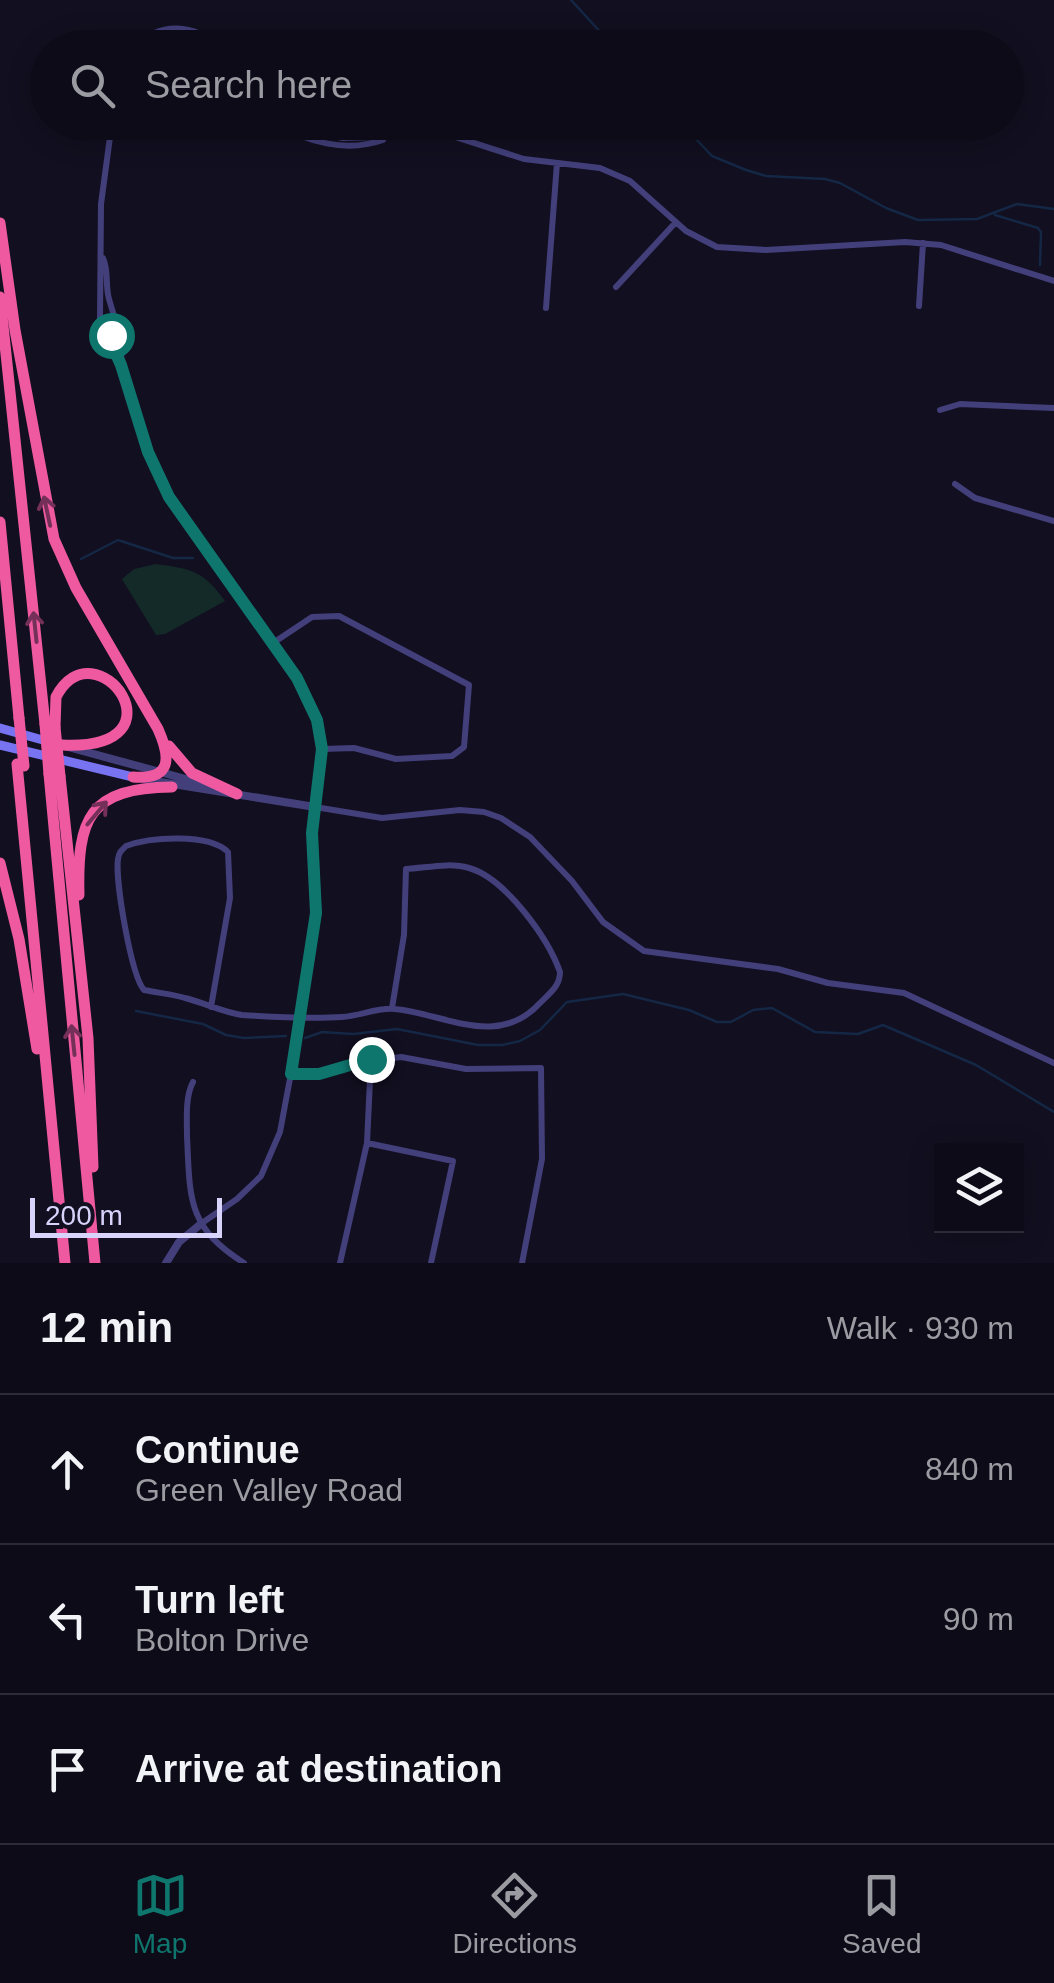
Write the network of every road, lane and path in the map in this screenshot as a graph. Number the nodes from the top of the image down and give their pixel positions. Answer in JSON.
{"nodes":[{"id":1,"x":110,"y":140,"type":"edge"},
{"id":2,"x":318,"y":140,"type":"edge"},
{"id":3,"x":382,"y":140,"type":"edge"},
{"id":4,"x":464,"y":140,"type":"edge"},
{"id":5,"x":557,"y":163,"type":"junction"},
{"id":6,"x":676,"y":222,"type":"junction"},
{"id":7,"x":0,"y":223,"type":"edge"},
{"id":8,"x":923,"y":243,"type":"junction"},
{"id":9,"x":102,"y":258,"type":"junction"},
{"id":10,"x":1054,"y":280,"type":"edge"},
{"id":11,"x":616,"y":287,"type":"dead end"},
{"id":12,"x":0,"y":297,"type":"edge"},
{"id":13,"x":110,"y":304,"type":"junction"},
{"id":14,"x":100,"y":306,"type":"junction"},
{"id":15,"x":919,"y":306,"type":"dead end"},
{"id":16,"x":546,"y":308,"type":"dead end"},
{"id":17,"x":118,"y":328,"type":"junction"},
{"id":18,"x":107,"y":333,"type":"junction"},
{"id":19,"x":121,"y":365,"type":"junction"},
{"id":20,"x":1054,"y":408,"type":"edge"},
{"id":21,"x":940,"y":410,"type":"dead end"},
{"id":22,"x":955,"y":484,"type":"dead end"},
{"id":23,"x":1054,"y":520,"type":"edge"},
{"id":24,"x":0,"y":522,"type":"edge"},
{"id":25,"x":0,"y":588,"type":"edge"},
{"id":26,"x":273,"y":643,"type":"junction"},
{"id":27,"x":15,"y":717,"type":"junction"},
{"id":28,"x":50,"y":726,"type":"junction"},
{"id":29,"x":0,"y":728,"type":"edge"},
{"id":30,"x":158,"y":730,"type":"junction"},
{"id":31,"x":0,"y":745,"type":"edge"},
{"id":32,"x":62,"y":745,"type":"junction"},
{"id":33,"x":322,"y":749,"type":"junction"},
{"id":34,"x":161,"y":772,"type":"junction"},
{"id":35,"x":54,"y":775,"type":"junction"},
{"id":36,"x":133,"y":777,"type":"junction"},
{"id":37,"x":172,"y":786,"type":"junction"},
{"id":38,"x":237,"y":794,"type":"junction"},
{"id":39,"x":24,"y":804,"type":"junction"},
{"id":40,"x":316,"y":807,"type":"junction"},
{"id":41,"x":0,"y":863,"type":"edge"},
{"id":42,"x":82,"y":974,"type":"junction"},
{"id":43,"x":211,"y":1007,"type":"junction"},
{"id":44,"x":392,"y":1008,"type":"junction"},
{"id":45,"x":299,"y":1016,"type":"junction"},
{"id":46,"x":371,"y":1059,"type":"junction"},
{"id":47,"x":1054,"y":1063,"type":"edge"},
{"id":48,"x":291,"y":1074,"type":"junction"},
{"id":49,"x":192,"y":1082,"type":"dead end"},
{"id":50,"x":367,"y":1143,"type":"junction"},
{"id":51,"x":55,"y":1162,"type":"junction"},
{"id":52,"x":90,"y":1206,"type":"junction"},
{"id":53,"x":202,"y":1223,"type":"junction"},
{"id":54,"x":68,"y":1263,"type":"edge"},
{"id":55,"x":95,"y":1263,"type":"edge"},
{"id":56,"x":166,"y":1263,"type":"edge"},
{"id":57,"x":244,"y":1263,"type":"edge"},
{"id":58,"x":340,"y":1263,"type":"edge"},
{"id":59,"x":432,"y":1263,"type":"edge"},
{"id":60,"x":522,"y":1263,"type":"edge"}],
"edges":[{"from":1,"to":9,"type":"street"},
{"from":2,"to":3,"type":"street"},
{"from":4,"to":5,"type":"street"},
{"from":5,"to":6,"type":"street"},
{"from":5,"to":16,"type":"street"},
{"from":6,"to":8,"type":"street"},
{"from":6,"to":11,"type":"street"},
{"from":30,"to":7,"type":"highway","one_way":true},
{"from":8,"to":10,"type":"street"},
{"from":8,"to":15,"type":"street"},
{"from":9,"to":13,"type":"street"},
{"from":9,"to":14,"type":"street"},
{"from":28,"to":12,"type":"highway","one_way":true},
{"from":13,"to":14,"type":"street"},
{"from":13,"to":17,"type":"street"},
{"from":14,"to":18,"type":"street"},
{"from":17,"to":18,"type":"street"},
{"from":17,"to":19,"type":"street"},
{"from":18,"to":19,"type":"street"},
{"from":19,"to":26,"type":"street"},
{"from":20,"to":21,"type":"street"},
{"from":22,"to":23,"type":"street"},
{"from":24,"to":27,"type":"highway"},
{"from":25,"to":27,"type":"highway"},
{"from":26,"to":33,"type":"street"},
{"from":26,"to":33,"type":"street"},
{"from":27,"to":39,"type":"highway","bridge":true},
{"from":28,"to":32,"type":"highway"},
{"from":28,"to":35,"type":"highway","bridge":true},
{"from":29,"to":32,"type":"main road"},
{"from":30,"to":34,"type":"highway"},
{"from":30,"to":38,"type":"highway"},
{"from":31,"to":36,"type":"main road"},
{"from":32,"to":34,"type":"street"},
{"from":33,"to":40,"type":"street"},
{"from":34,"to":36,"type":"highway"},
{"from":34,"to":38,"type":"street"},
{"from":35,"to":42,"type":"highway"},
{"from":52,"to":35,"type":"highway","one_way":true},
{"from":36,"to":37,"type":"street"},
{"from":37,"to":38,"type":"street"},
{"from":42,"to":37,"type":"highway","one_way":true},
{"from":38,"to":40,"type":"street"},
{"from":39,"to":51,"type":"highway"},
{"from":39,"to":54,"type":"highway"},
{"from":40,"to":45,"type":"street"},
{"from":40,"to":47,"type":"street"},
{"from":41,"to":51,"type":"highway"},
{"from":42,"to":52,"type":"highway"},
{"from":43,"to":43,"type":"street"},
{"from":43,"to":45,"type":"street"},
{"from":44,"to":44,"type":"street"},
{"from":44,"to":45,"type":"street"},
{"from":45,"to":48,"type":"street"},
{"from":46,"to":48,"type":"street"},
{"from":46,"to":50,"type":"street"},
{"from":46,"to":60,"type":"street"},
{"from":48,"to":53,"type":"street"},
{"from":49,"to":53,"type":"street"},
{"from":50,"to":58,"type":"street"},
{"from":50,"to":59,"type":"street"},
{"from":51,"to":54,"type":"highway"},
{"from":52,"to":55,"type":"highway"},
{"from":53,"to":56,"type":"street"},
{"from":53,"to":57,"type":"street"}]}
